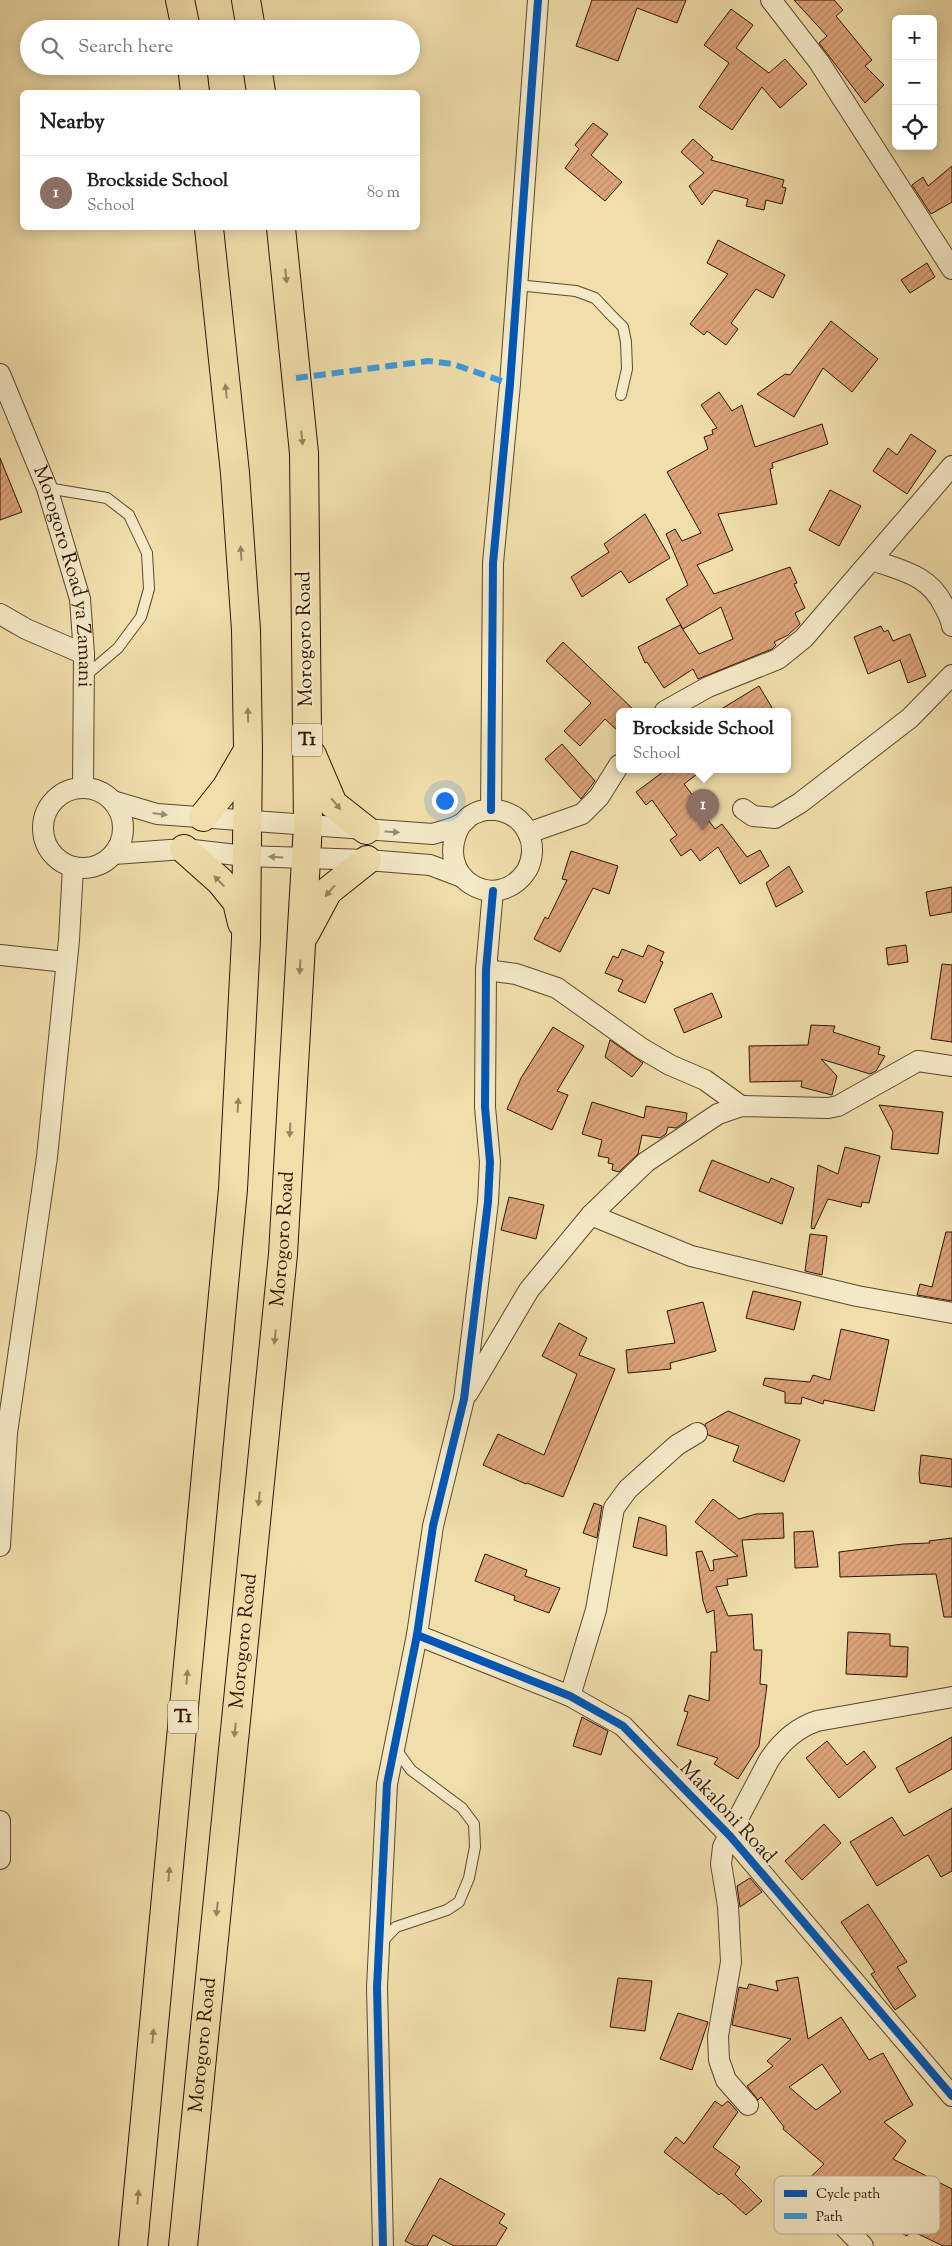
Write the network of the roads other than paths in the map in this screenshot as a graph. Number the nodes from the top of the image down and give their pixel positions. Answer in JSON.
{"nodes":[{"id":1,"x":180,"y":0,"type":"edge"},
{"id":2,"x":246,"y":0,"type":"edge"},
{"id":3,"x":538,"y":0,"type":"edge"},
{"id":4,"x":771,"y":0,"type":"edge"},
{"id":5,"x":184,"y":20,"type":"edge"},
{"id":6,"x":249,"y":20,"type":"edge"},
{"id":7,"x":193,"y":75,"type":"edge"},
{"id":8,"x":258,"y":75,"type":"edge"},
{"id":9,"x":195,"y":90,"type":"edge"},
{"id":10,"x":261,"y":90,"type":"edge"},
{"id":11,"x":209,"y":230,"type":"edge"},
{"id":12,"x":281,"y":230,"type":"edge"},
{"id":13,"x":952,"y":268,"type":"edge"},
{"id":14,"x":517,"y":285,"type":"junction"},
{"id":15,"x":0,"y":374,"type":"edge"},
{"id":16,"x":621,"y":396,"type":"dead end"},
{"id":17,"x":952,"y":466,"type":"edge"},
{"id":18,"x":47,"y":488,"type":"junction"},
{"id":19,"x":872,"y":560,"type":"junction"},
{"id":20,"x":0,"y":614,"type":"edge"},
{"id":21,"x":952,"y":626,"type":"edge"},
{"id":22,"x":84,"y":654,"type":"junction"},
{"id":23,"x":952,"y":676,"type":"edge"},
{"id":24,"x":84,"y":678,"type":"junction"},
{"id":25,"x":670,"y":708,"type":"edge"},
{"id":26,"x":308,"y":744,"type":"junction"},
{"id":27,"x":248,"y":749,"type":"junction"},
{"id":28,"x":616,"y":770,"type":"edge"},
{"id":29,"x":83,"y":788,"type":"junction"},
{"id":30,"x":113,"y":801,"type":"junction"},
{"id":31,"x":743,"y":809,"type":"dead end"},
{"id":32,"x":491,"y":810,"type":"junction"},
{"id":33,"x":203,"y":817,"type":"junction"},
{"id":34,"x":247,"y":820,"type":"junction"},
{"id":35,"x":461,"y":824,"type":"junction"},
{"id":36,"x":308,"y":825,"type":"junction"},
{"id":37,"x":366,"y":830,"type":"junction"},
{"id":38,"x":528,"y":833,"type":"junction"},
{"id":39,"x":184,"y":848,"type":"junction"},
{"id":40,"x":114,"y":854,"type":"junction"},
{"id":41,"x":246,"y":856,"type":"junction"},
{"id":42,"x":306,"y":859,"type":"junction"},
{"id":43,"x":367,"y":860,"type":"junction"},
{"id":44,"x":73,"y":867,"type":"junction"},
{"id":45,"x":462,"y":877,"type":"junction"},
{"id":46,"x":493,"y":891,"type":"junction"},
{"id":47,"x":246,"y":939,"type":"junction"},
{"id":48,"x":301,"y":941,"type":"junction"},
{"id":49,"x":0,"y":954,"type":"edge"},
{"id":50,"x":66,"y":962,"type":"junction"},
{"id":51,"x":486,"y":970,"type":"junction"},
{"id":52,"x":952,"y":1066,"type":"edge"},
{"id":53,"x":741,"y":1106,"type":"junction"},
{"id":54,"x":591,"y":1215,"type":"junction"},
{"id":55,"x":952,"y":1313,"type":"edge"},
{"id":56,"x":9,"y":1359,"type":"edge"},
{"id":57,"x":464,"y":1399,"type":"junction"},
{"id":58,"x":697,"y":1433,"type":"dead end"},
{"id":59,"x":0,"y":1546,"type":"edge"},
{"id":60,"x":417,"y":1635,"type":"junction"},
{"id":61,"x":570,"y":1696,"type":"junction"},
{"id":62,"x":952,"y":1697,"type":"edge"},
{"id":63,"x":394,"y":1748,"type":"junction"},
{"id":64,"x":0,"y":1821,"type":"edge"},
{"id":65,"x":730,"y":1836,"type":"junction"},
{"id":66,"x":0,"y":1858,"type":"edge"},
{"id":67,"x":378,"y":1946,"type":"junction"},
{"id":68,"x":952,"y":2096,"type":"edge"},
{"id":69,"x":748,"y":2105,"type":"dead end"},
{"id":70,"x":851,"y":2234,"type":"edge"},
{"id":71,"x":133,"y":2246,"type":"edge"},
{"id":72,"x":183,"y":2246,"type":"edge"},
{"id":73,"x":383,"y":2246,"type":"edge"},
{"id":74,"x":863,"y":2246,"type":"edge"}],
"edges":[{"from":1,"to":5,"type":"highway"},
{"from":2,"to":6,"type":"highway"},
{"from":3,"to":14,"type":"street"},
{"from":4,"to":13,"type":"street"},
{"from":7,"to":9,"type":"highway"},
{"from":8,"to":10,"type":"highway"},
{"from":27,"to":11,"type":"highway","number":"T1","one_way":true},
{"from":12,"to":26,"type":"highway","name":"Morogoro Road","number":"T1","one_way":true},
{"from":14,"to":16,"type":"lane"},
{"from":14,"to":32,"type":"street"},
{"from":15,"to":18,"type":"street","name":"Morogoro Road ya Zamani"},
{"from":17,"to":19,"type":"street"},
{"from":18,"to":22,"type":"street","name":"Morogoro Road ya Zamani"},
{"from":18,"to":24,"type":"lane"},
{"from":19,"to":21,"type":"street"},
{"from":19,"to":25,"type":"street"},
{"from":20,"to":22,"type":"street"},
{"from":22,"to":24,"type":"street","name":"Morogoro Road ya Zamani"},
{"from":23,"to":31,"type":"street"},
{"from":24,"to":29,"type":"street","name":"Morogoro Road ya Zamani"},
{"from":26,"to":36,"type":"highway","name":"Morogoro Road","number":"T1"},
{"from":26,"to":37,"type":"highway","one_way":true},
{"from":27,"to":33,"type":"highway"},
{"from":27,"to":34,"type":"highway","number":"T1"},
{"from":28,"to":38,"type":"street"},
{"from":29,"to":30,"type":"street"},
{"from":29,"to":44,"type":"street"},
{"from":30,"to":33,"type":"street","one_way":true},
{"from":30,"to":40,"type":"street"},
{"from":32,"to":35,"type":"street"},
{"from":32,"to":38,"type":"street"},
{"from":33,"to":34,"type":"street"},
{"from":34,"to":36,"type":"street"},
{"from":34,"to":41,"type":"highway","number":"T1"},
{"from":37,"to":35,"type":"street","one_way":true},
{"from":35,"to":45,"type":"street"},
{"from":36,"to":37,"type":"street"},
{"from":36,"to":42,"type":"highway","name":"Morogoro Road","number":"T1"},
{"from":38,"to":46,"type":"street"},
{"from":39,"to":40,"type":"street"},
{"from":39,"to":41,"type":"street"},
{"from":47,"to":39,"type":"highway","one_way":true},
{"from":40,"to":44,"type":"street"},
{"from":42,"to":41,"type":"street","one_way":true},
{"from":41,"to":47,"type":"highway","number":"T1"},
{"from":42,"to":43,"type":"street"},
{"from":42,"to":48,"type":"highway","name":"Morogoro Road","number":"T1"},
{"from":43,"to":45,"type":"street"},
{"from":43,"to":48,"type":"highway","one_way":true},
{"from":44,"to":50,"type":"street"},
{"from":45,"to":46,"type":"street"},
{"from":46,"to":51,"type":"street"},
{"from":71,"to":47,"type":"highway","number":"T1","one_way":true},
{"from":48,"to":72,"type":"highway","name":"Morogoro Road","number":"T1","one_way":true},
{"from":49,"to":50,"type":"street"},
{"from":50,"to":56,"type":"street"},
{"from":51,"to":53,"type":"street"},
{"from":51,"to":57,"type":"street"},
{"from":52,"to":53,"type":"street"},
{"from":53,"to":54,"type":"street"},
{"from":54,"to":55,"type":"street"},
{"from":54,"to":57,"type":"street"},
{"from":56,"to":59,"type":"street"},
{"from":57,"to":60,"type":"street"},
{"from":58,"to":61,"type":"street"},
{"from":60,"to":61,"type":"street","name":"Makaloni Road"},
{"from":60,"to":63,"type":"street"},
{"from":61,"to":65,"type":"street","name":"Makaloni Road"},
{"from":62,"to":65,"type":"street"},
{"from":63,"to":67,"type":"street"},
{"from":63,"to":67,"type":"lane"},
{"from":64,"to":66,"type":"street"},
{"from":65,"to":68,"type":"street","name":"Makaloni Road"},
{"from":65,"to":69,"type":"street"},
{"from":67,"to":73,"type":"street"},
{"from":70,"to":74,"type":"street"}]}
